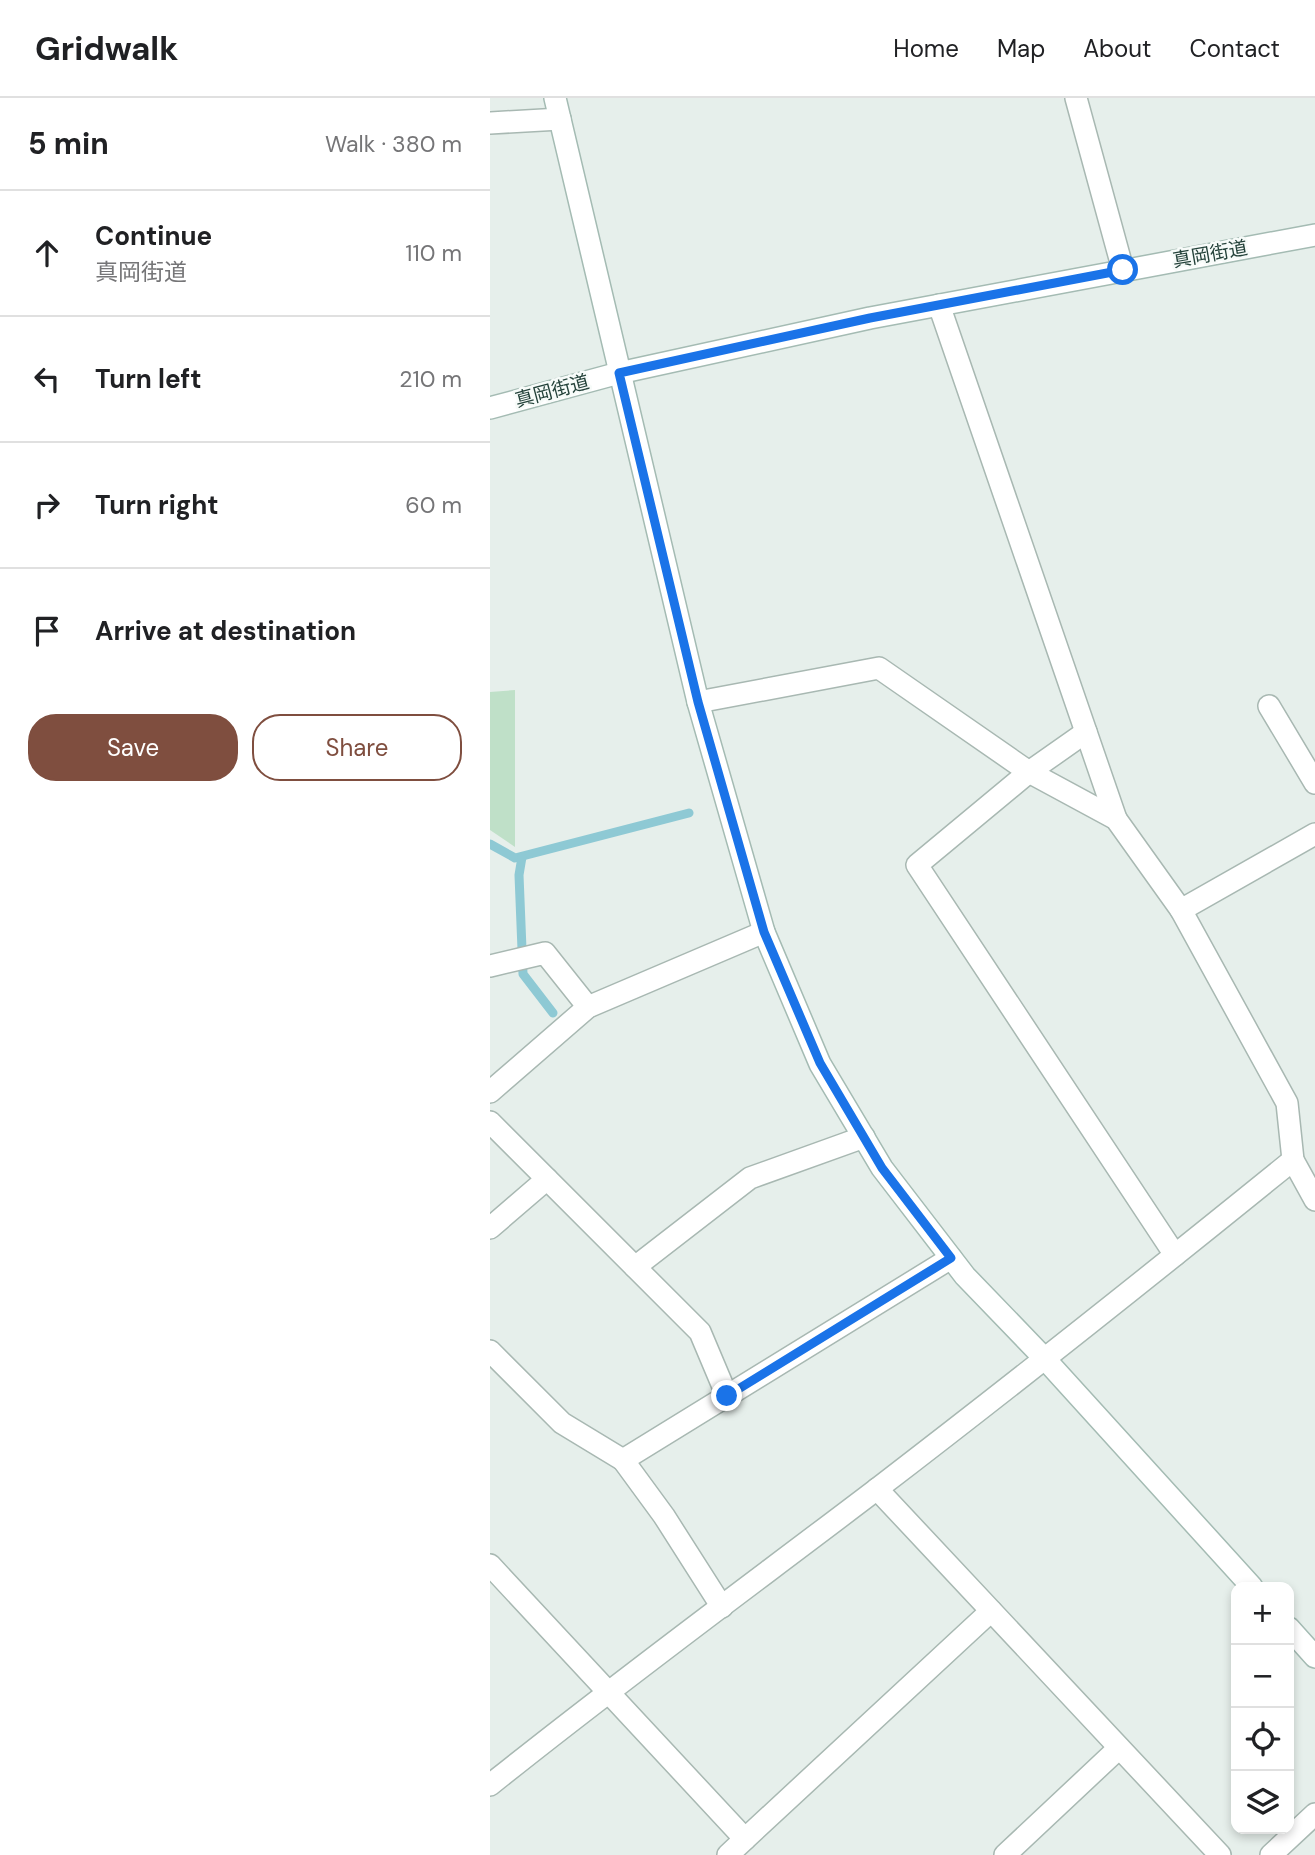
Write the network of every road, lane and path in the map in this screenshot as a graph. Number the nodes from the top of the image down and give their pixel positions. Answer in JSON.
{"nodes":[{"id":1,"x":1076,"y":98,"type":"edge"},
{"id":2,"x":557,"y":108,"type":"edge"},
{"id":3,"x":490,"y":123,"type":"edge"},
{"id":4,"x":1315,"y":235,"type":"edge"},
{"id":5,"x":1123,"y":270,"type":"junction"},
{"id":6,"x":939,"y":305,"type":"junction"},
{"id":7,"x":619,"y":373,"type":"junction"},
{"id":8,"x":490,"y":408,"type":"edge"},
{"id":9,"x":698,"y":702,"type":"junction"},
{"id":10,"x":1269,"y":706,"type":"dead end"},
{"id":11,"x":1086,"y":732,"type":"junction"},
{"id":12,"x":1029,"y":772,"type":"junction"},
{"id":13,"x":1315,"y":783,"type":"edge"},
{"id":14,"x":1116,"y":819,"type":"junction"},
{"id":15,"x":1315,"y":834,"type":"edge"},
{"id":16,"x":1181,"y":910,"type":"junction"},
{"id":17,"x":764,"y":932,"type":"junction"},
{"id":18,"x":490,"y":966,"type":"edge"},
{"id":19,"x":588,"y":1007,"type":"junction"},
{"id":20,"x":490,"y":1092,"type":"edge"},
{"id":21,"x":490,"y":1122,"type":"edge"},
{"id":22,"x":864,"y":1137,"type":"junction"},
{"id":23,"x":1293,"y":1160,"type":"junction"},
{"id":24,"x":547,"y":1179,"type":"junction"},
{"id":25,"x":1315,"y":1200,"type":"edge"},
{"id":26,"x":490,"y":1228,"type":"edge"},
{"id":27,"x":1175,"y":1255,"type":"junction"},
{"id":28,"x":951,"y":1258,"type":"junction"},
{"id":29,"x":635,"y":1267,"type":"junction"},
{"id":30,"x":490,"y":1351,"type":"edge"},
{"id":31,"x":1045,"y":1359,"type":"junction"},
{"id":32,"x":727,"y":1396,"type":"junction"},
{"id":33,"x":623,"y":1460,"type":"junction"},
{"id":34,"x":877,"y":1489,"type":"junction"},
{"id":35,"x":490,"y":1565,"type":"edge"},
{"id":36,"x":1247,"y":1582,"type":"edge"},
{"id":37,"x":722,"y":1607,"type":"junction"},
{"id":38,"x":991,"y":1611,"type":"junction"},
{"id":39,"x":1294,"y":1634,"type":"edge"},
{"id":40,"x":1315,"y":1657,"type":"edge"},
{"id":41,"x":607,"y":1692,"type":"junction"},
{"id":42,"x":1119,"y":1748,"type":"junction"},
{"id":43,"x":490,"y":1785,"type":"edge"},
{"id":44,"x":1315,"y":1814,"type":"edge"},
{"id":45,"x":745,"y":1839,"type":"junction"},
{"id":46,"x":728,"y":1855,"type":"edge"},
{"id":47,"x":1005,"y":1855,"type":"edge"},
{"id":48,"x":1220,"y":1855,"type":"edge"},
{"id":49,"x":1271,"y":1855,"type":"edge"}],
"edges":[{"from":1,"to":5,"type":"street"},
{"from":2,"to":3,"type":"street"},
{"from":2,"to":7,"type":"street"},
{"from":4,"to":5,"type":"street","name":"真岡街道"},
{"from":5,"to":6,"type":"street","name":"真岡街道"},
{"from":6,"to":7,"type":"street","name":"真岡街道"},
{"from":6,"to":11,"type":"street"},
{"from":7,"to":8,"type":"street","name":"真岡街道"},
{"from":7,"to":9,"type":"street"},
{"from":9,"to":12,"type":"street"},
{"from":9,"to":17,"type":"street"},
{"from":10,"to":13,"type":"street"},
{"from":11,"to":12,"type":"street"},
{"from":11,"to":14,"type":"street"},
{"from":12,"to":14,"type":"street"},
{"from":12,"to":27,"type":"street"},
{"from":14,"to":16,"type":"street"},
{"from":15,"to":16,"type":"street"},
{"from":16,"to":23,"type":"street"},
{"from":17,"to":19,"type":"street"},
{"from":17,"to":22,"type":"street"},
{"from":18,"to":19,"type":"street"},
{"from":19,"to":20,"type":"street"},
{"from":21,"to":24,"type":"street"},
{"from":22,"to":28,"type":"street"},
{"from":22,"to":29,"type":"street"},
{"from":23,"to":25,"type":"street"},
{"from":23,"to":27,"type":"street"},
{"from":24,"to":26,"type":"street"},
{"from":24,"to":29,"type":"street"},
{"from":27,"to":31,"type":"street"},
{"from":28,"to":31,"type":"street"},
{"from":28,"to":32,"type":"street"},
{"from":29,"to":32,"type":"street"},
{"from":30,"to":33,"type":"street"},
{"from":31,"to":34,"type":"street"},
{"from":31,"to":36,"type":"street"},
{"from":32,"to":33,"type":"street"},
{"from":33,"to":37,"type":"street"},
{"from":34,"to":37,"type":"street"},
{"from":34,"to":38,"type":"street"},
{"from":35,"to":41,"type":"street"},
{"from":37,"to":41,"type":"street"},
{"from":38,"to":42,"type":"street"},
{"from":38,"to":45,"type":"street"},
{"from":39,"to":40,"type":"street"},
{"from":41,"to":43,"type":"street"},
{"from":41,"to":45,"type":"street"},
{"from":42,"to":47,"type":"street"},
{"from":42,"to":48,"type":"street"},
{"from":44,"to":49,"type":"street"},
{"from":45,"to":46,"type":"street"}]}
